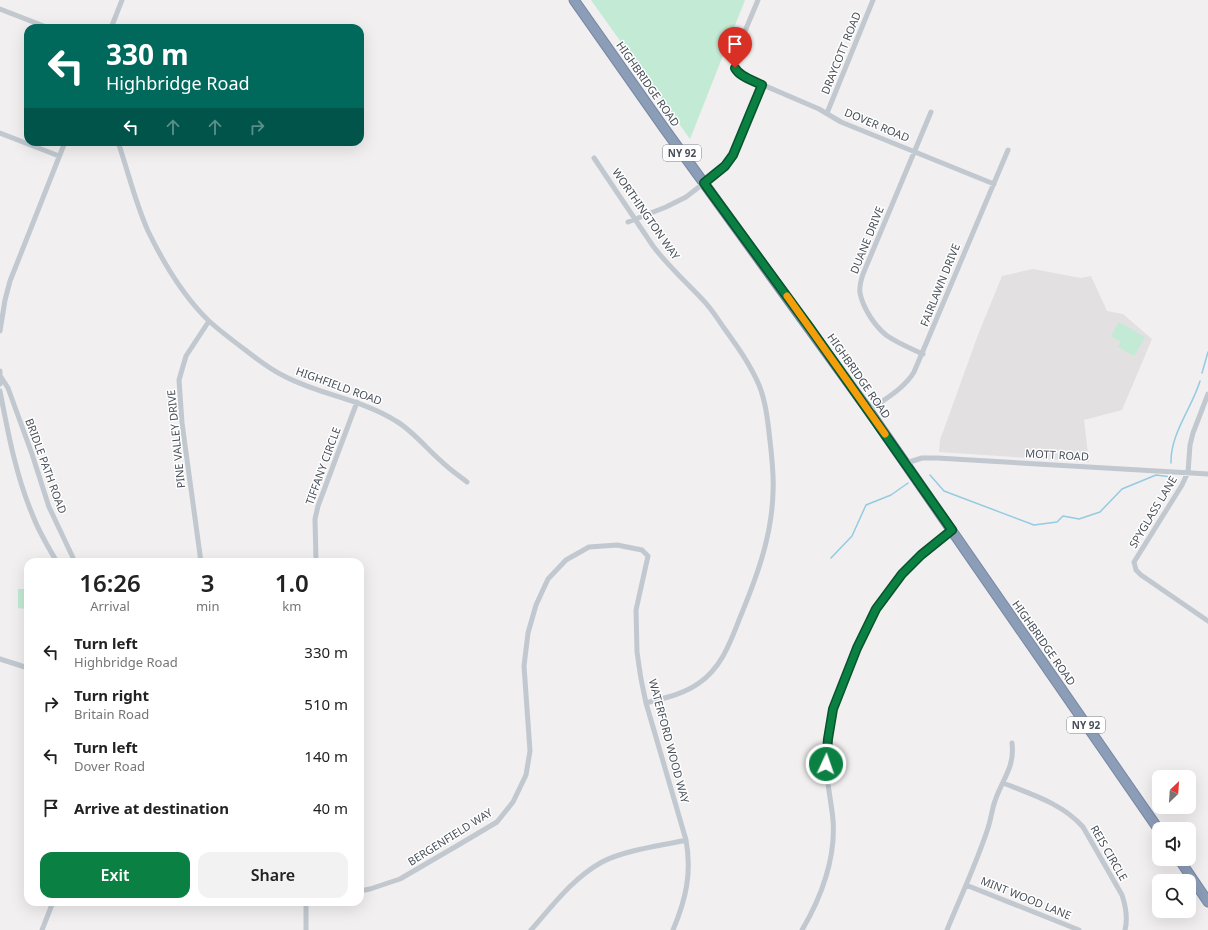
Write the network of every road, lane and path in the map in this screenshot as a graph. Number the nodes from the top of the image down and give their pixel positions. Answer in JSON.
{"nodes":[{"id":1,"x":122,"y":0,"type":"edge"},
{"id":2,"x":574,"y":0,"type":"edge"},
{"id":3,"x":758,"y":0,"type":"edge"},
{"id":4,"x":873,"y":0,"type":"edge"},
{"id":5,"x":0,"y":9,"type":"edge"},
{"id":6,"x":39,"y":24,"type":"edge"},
{"id":7,"x":113,"y":24,"type":"edge"},
{"id":8,"x":762,"y":85,"type":"junction"},
{"id":9,"x":931,"y":112,"type":"dead end"},
{"id":10,"x":827,"y":113,"type":"junction"},
{"id":11,"x":0,"y":133,"type":"edge"},
{"id":12,"x":24,"y":142,"type":"edge"},
{"id":13,"x":33,"y":146,"type":"edge"},
{"id":14,"x":63,"y":146,"type":"edge"},
{"id":15,"x":119,"y":146,"type":"edge"},
{"id":16,"x":1008,"y":150,"type":"dead end"},
{"id":17,"x":914,"y":152,"type":"junction"},
{"id":18,"x":59,"y":156,"type":"junction"},
{"id":19,"x":594,"y":158,"type":"dead end"},
{"id":20,"x":704,"y":183,"type":"junction"},
{"id":21,"x":994,"y":184,"type":"junction"},
{"id":22,"x":635,"y":219,"type":"junction"},
{"id":23,"x":628,"y":222,"type":"dead end"},
{"id":24,"x":208,"y":321,"type":"junction"},
{"id":25,"x":0,"y":331,"type":"edge"},
{"id":26,"x":923,"y":354,"type":"junction"},
{"id":27,"x":0,"y":374,"type":"edge"},
{"id":28,"x":0,"y":384,"type":"edge"},
{"id":29,"x":0,"y":391,"type":"edge"},
{"id":30,"x":1208,"y":394,"type":"edge"},
{"id":31,"x":357,"y":402,"type":"junction"},
{"id":32,"x":869,"y":411,"type":"junction"},
{"id":33,"x":906,"y":463,"type":"junction"},
{"id":34,"x":1188,"y":472,"type":"junction"},
{"id":35,"x":1208,"y":474,"type":"edge"},
{"id":36,"x":467,"y":482,"type":"dead end"},
{"id":37,"x":952,"y":530,"type":"junction"},
{"id":38,"x":648,"y":556,"type":"joint"},
{"id":39,"x":55,"y":558,"type":"edge"},
{"id":40,"x":73,"y":558,"type":"edge"},
{"id":41,"x":200,"y":558,"type":"edge"},
{"id":42,"x":316,"y":558,"type":"edge"},
{"id":43,"x":1208,"y":621,"type":"edge"},
{"id":44,"x":0,"y":659,"type":"edge"},
{"id":45,"x":24,"y":667,"type":"edge"},
{"id":46,"x":646,"y":703,"type":"junction"},
{"id":47,"x":1012,"y":743,"type":"dead end"},
{"id":48,"x":1003,"y":782,"type":"junction"},
{"id":49,"x":1153,"y":822,"type":"edge"},
{"id":50,"x":686,"y":840,"type":"junction"},
{"id":51,"x":1184,"y":866,"type":"edge"},
{"id":52,"x":966,"y":885,"type":"junction"},
{"id":53,"x":364,"y":890,"type":"edge"},
{"id":54,"x":1208,"y":902,"type":"edge"},
{"id":55,"x":52,"y":906,"type":"edge"},
{"id":56,"x":306,"y":906,"type":"edge"},
{"id":57,"x":41,"y":930,"type":"edge"},
{"id":58,"x":306,"y":930,"type":"edge"},
{"id":59,"x":531,"y":930,"type":"edge"},
{"id":60,"x":673,"y":930,"type":"edge"},
{"id":61,"x":802,"y":930,"type":"edge"},
{"id":62,"x":947,"y":930,"type":"edge"},
{"id":63,"x":1079,"y":930,"type":"edge"},
{"id":64,"x":1126,"y":930,"type":"edge"}],
"edges":[{"from":1,"to":7,"type":"street"},
{"from":2,"to":20,"type":"highway","name":"HIGHBRIDGE ROAD","number":"NY 92"},
{"from":3,"to":8,"type":"street","name":"DOVER ROAD"},
{"from":4,"to":10,"type":"street","name":"DRAYCOTT ROAD"},
{"from":5,"to":6,"type":"street"},
{"from":8,"to":10,"type":"street","name":"DOVER ROAD"},
{"from":8,"to":20,"type":"street"},
{"from":9,"to":17,"type":"street","name":"DUANE DRIVE"},
{"from":10,"to":17,"type":"street","name":"DOVER ROAD"},
{"from":11,"to":12,"type":"street"},
{"from":13,"to":18,"type":"street"},
{"from":14,"to":18,"type":"street"},
{"from":15,"to":24,"type":"street","name":"HIGHFIELD ROAD"},
{"from":16,"to":21,"type":"street","name":"FAIRLAWN DRIVE"},
{"from":17,"to":21,"type":"street","name":"DOVER ROAD"},
{"from":17,"to":26,"type":"street","name":"DUANE DRIVE"},
{"from":18,"to":25,"type":"street"},
{"from":19,"to":22,"type":"street","name":"WORTHINGTON WAY"},
{"from":20,"to":22,"type":"street"},
{"from":20,"to":32,"type":"highway","name":"HIGHBRIDGE ROAD","number":"NY 92"},
{"from":21,"to":26,"type":"street","name":"FAIRLAWN DRIVE"},
{"from":22,"to":23,"type":"street"},
{"from":22,"to":46,"type":"street","name":"WORTHINGTON WAY"},
{"from":24,"to":31,"type":"street","name":"HIGHFIELD ROAD"},
{"from":24,"to":41,"type":"street","name":"PINE VALLEY DRIVE"},
{"from":26,"to":32,"type":"street","name":"FAIRLAWN DRIVE"},
{"from":27,"to":28,"type":"street","name":"BRIDLE PATH ROAD"},
{"from":27,"to":40,"type":"street","name":"BRIDLE PATH ROAD"},
{"from":29,"to":39,"type":"street"},
{"from":30,"to":34,"type":"street"},
{"from":31,"to":36,"type":"street","name":"HIGHFIELD ROAD"},
{"from":31,"to":42,"type":"street","name":"TIFFANY CIRCLE"},
{"from":32,"to":33,"type":"highway","name":"HIGHBRIDGE ROAD","number":"NY 92"},
{"from":33,"to":34,"type":"street","name":"MOTT ROAD"},
{"from":33,"to":37,"type":"highway","name":"HIGHBRIDGE ROAD","number":"NY 92"},
{"from":34,"to":35,"type":"street","name":"MOTT ROAD"},
{"from":34,"to":43,"type":"street","name":"SPYGLASS LANE"},
{"from":37,"to":49,"type":"highway","name":"HIGHBRIDGE ROAD","number":"NY 92"},
{"from":37,"to":61,"type":"street"},
{"from":38,"to":46,"type":"street","name":"WATERFORD WOOD WAY"},
{"from":38,"to":53,"type":"street","name":"BERGENFIELD WAY"},
{"from":44,"to":45,"type":"street"},
{"from":46,"to":50,"type":"street","name":"WATERFORD WOOD WAY"},
{"from":47,"to":48,"type":"street"},
{"from":48,"to":52,"type":"street"},
{"from":48,"to":64,"type":"street","name":"REIS CIRCLE"},
{"from":50,"to":59,"type":"street"},
{"from":50,"to":60,"type":"street","name":"WATERFORD WOOD WAY"},
{"from":51,"to":54,"type":"highway"},
{"from":52,"to":62,"type":"street"},
{"from":52,"to":63,"type":"street","name":"MINT WOOD LANE"},
{"from":55,"to":57,"type":"street"},
{"from":56,"to":58,"type":"street"}]}
